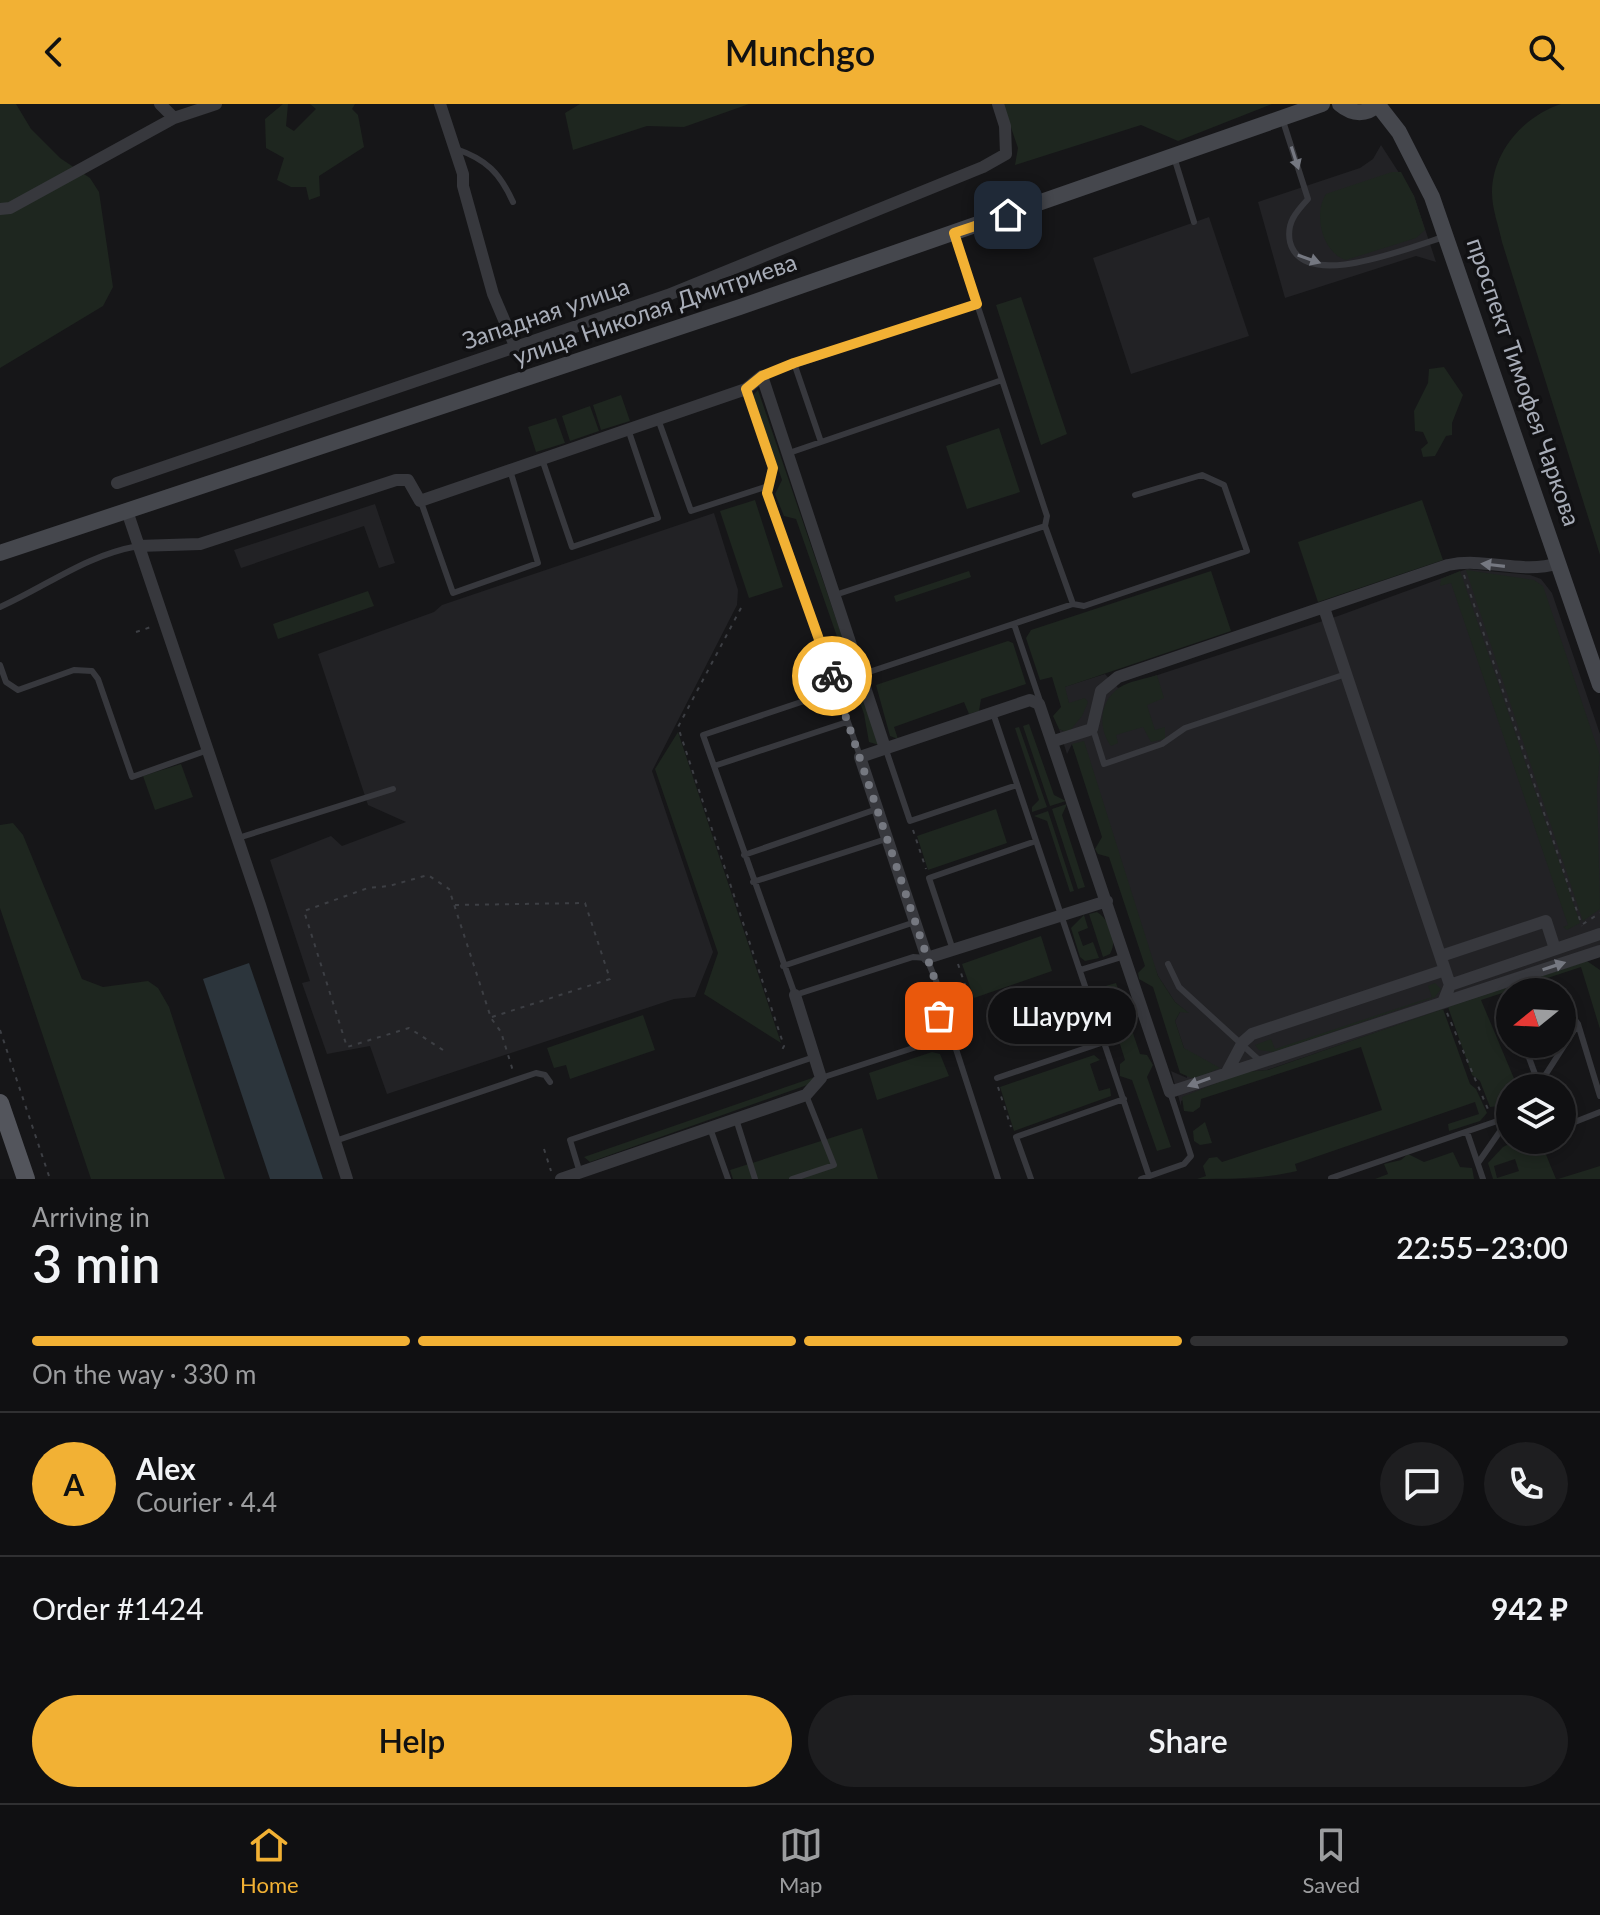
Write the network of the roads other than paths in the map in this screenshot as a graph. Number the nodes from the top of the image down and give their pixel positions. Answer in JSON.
{"nodes":[{"id":1,"x":160,"y":104,"type":"edge"},
{"id":2,"x":216,"y":104,"type":"edge"},
{"id":3,"x":440,"y":104,"type":"edge"},
{"id":4,"x":998,"y":104,"type":"edge"},
{"id":5,"x":1322,"y":104,"type":"edge"},
{"id":6,"x":1340,"y":104,"type":"edge"},
{"id":7,"x":1378,"y":104,"type":"edge"},
{"id":8,"x":174,"y":118,"type":"junction"},
{"id":9,"x":1282,"y":118,"type":"junction"},
{"id":10,"x":456,"y":149,"type":"junction"},
{"id":11,"x":1173,"y":156,"type":"junction"},
{"id":12,"x":513,"y":202,"type":"dead end"},
{"id":13,"x":0,"y":209,"type":"edge"},
{"id":14,"x":1194,"y":222,"type":"dead end"},
{"id":15,"x":954,"y":233,"type":"junction"},
{"id":16,"x":1447,"y":236,"type":"junction"},
{"id":17,"x":977,"y":304,"type":"junction"},
{"id":18,"x":516,"y":348,"type":"junction"},
{"id":19,"x":794,"y":363,"type":"junction"},
{"id":20,"x":762,"y":376,"type":"junction"},
{"id":21,"x":1002,"y":380,"type":"junction"},
{"id":22,"x":746,"y":389,"type":"junction"},
{"id":23,"x":658,"y":419,"type":"junction"},
{"id":24,"x":628,"y":429,"type":"junction"},
{"id":25,"x":821,"y":442,"type":"junction"},
{"id":26,"x":789,"y":453,"type":"junction"},
{"id":27,"x":542,"y":459,"type":"junction"},
{"id":28,"x":510,"y":470,"type":"junction"},
{"id":29,"x":117,"y":483,"type":"dead end"},
{"id":30,"x":768,"y":486,"type":"junction"},
{"id":31,"x":1135,"y":495,"type":"dead end"},
{"id":32,"x":420,"y":501,"type":"junction"},
{"id":33,"x":127,"y":511,"type":"junction"},
{"id":34,"x":1045,"y":526,"type":"junction"},
{"id":35,"x":138,"y":546,"type":"junction"},
{"id":36,"x":0,"y":553,"type":"edge"},
{"id":37,"x":1559,"y":563,"type":"junction"},
{"id":38,"x":835,"y":595,"type":"junction"},
{"id":39,"x":1073,"y":604,"type":"junction"},
{"id":40,"x":0,"y":607,"type":"edge"},
{"id":41,"x":1324,"y":608,"type":"junction"},
{"id":42,"x":1014,"y":624,"type":"junction"},
{"id":43,"x":0,"y":665,"type":"edge"},
{"id":44,"x":1346,"y":674,"type":"junction"},
{"id":45,"x":860,"y":675,"type":"junction"},
{"id":46,"x":1600,"y":685,"type":"edge"},
{"id":47,"x":837,"y":690,"type":"junction"},
{"id":48,"x":1042,"y":709,"type":"junction"},
{"id":49,"x":993,"y":712,"type":"junction"},
{"id":50,"x":847,"y":722,"type":"junction"},
{"id":51,"x":1092,"y":729,"type":"junction"},
{"id":52,"x":1054,"y":741,"type":"junction"},
{"id":53,"x":885,"y":748,"type":"junction"},
{"id":54,"x":208,"y":750,"type":"junction"},
{"id":55,"x":860,"y":757,"type":"junction"},
{"id":56,"x":714,"y":766,"type":"junction"},
{"id":57,"x":1017,"y":785,"type":"junction"},
{"id":58,"x":393,"y":789,"type":"dead end"},
{"id":59,"x":877,"y":809,"type":"junction"},
{"id":60,"x":238,"y":838,"type":"junction"},
{"id":61,"x":887,"y":838,"type":"junction"},
{"id":62,"x":1036,"y":841,"type":"junction"},
{"id":63,"x":744,"y":855,"type":"junction"},
{"id":64,"x":753,"y":882,"type":"junction"},
{"id":65,"x":1107,"y":901,"type":"junction"},
{"id":66,"x":1061,"y":915,"type":"junction"},
{"id":67,"x":915,"y":922,"type":"junction"},
{"id":68,"x":1600,"y":934,"type":"edge"},
{"id":69,"x":1555,"y":949,"type":"junction"},
{"id":70,"x":1600,"y":951,"type":"edge"},
{"id":71,"x":954,"y":952,"type":"junction"},
{"id":72,"x":1125,"y":956,"type":"junction"},
{"id":73,"x":1441,"y":956,"type":"junction"},
{"id":74,"x":927,"y":958,"type":"junction"},
{"id":75,"x":1168,"y":964,"type":"dead end"},
{"id":76,"x":783,"y":966,"type":"junction"},
{"id":77,"x":1080,"y":970,"type":"junction"},
{"id":78,"x":1445,"y":970,"type":"junction"},
{"id":79,"x":1450,"y":985,"type":"junction"},
{"id":80,"x":795,"y":995,"type":"junction"},
{"id":81,"x":1448,"y":1002,"type":"junction"},
{"id":82,"x":1576,"y":1021,"type":"edge"},
{"id":83,"x":1578,"y":1024,"type":"junction"},
{"id":84,"x":947,"y":1037,"type":"junction"},
{"id":85,"x":1104,"y":1042,"type":"junction"},
{"id":86,"x":1243,"y":1042,"type":"junction"},
{"id":87,"x":814,"y":1057,"type":"junction"},
{"id":88,"x":1260,"y":1061,"type":"junction"},
{"id":89,"x":1227,"y":1072,"type":"junction"},
{"id":90,"x":1546,"y":1074,"type":"edge"},
{"id":91,"x":821,"y":1078,"type":"junction"},
{"id":92,"x":997,"y":1078,"type":"dead end"},
{"id":93,"x":550,"y":1082,"type":"dead end"},
{"id":94,"x":1170,"y":1092,"type":"junction"},
{"id":95,"x":806,"y":1095,"type":"junction"},
{"id":96,"x":1600,"y":1096,"type":"edge"},
{"id":97,"x":1124,"y":1099,"type":"junction"},
{"id":98,"x":0,"y":1103,"type":"edge"},
{"id":99,"x":1600,"y":1112,"type":"edge"},
{"id":100,"x":736,"y":1119,"type":"junction"},
{"id":101,"x":1576,"y":1121,"type":"edge"},
{"id":102,"x":1496,"y":1122,"type":"edge"},
{"id":103,"x":710,"y":1128,"type":"junction"},
{"id":104,"x":1467,"y":1132,"type":"junction"},
{"id":105,"x":1496,"y":1137,"type":"edge"},
{"id":106,"x":335,"y":1141,"type":"junction"},
{"id":107,"x":1478,"y":1163,"type":"junction"},
{"id":108,"x":580,"y":1173,"type":"junction"},
{"id":109,"x":1149,"y":1176,"type":"junction"},
{"id":110,"x":557,"y":1177,"type":"edge"},
{"id":111,"x":1331,"y":1178,"type":"edge"},
{"id":112,"x":26,"y":1179,"type":"edge"},
{"id":113,"x":347,"y":1179,"type":"edge"},
{"id":114,"x":728,"y":1179,"type":"edge"},
{"id":115,"x":755,"y":1179,"type":"edge"},
{"id":116,"x":792,"y":1179,"type":"edge"},
{"id":117,"x":998,"y":1179,"type":"edge"},
{"id":118,"x":1031,"y":1179,"type":"edge"},
{"id":119,"x":1141,"y":1179,"type":"edge"},
{"id":120,"x":1483,"y":1179,"type":"edge"}],
"edges":[{"from":1,"to":8,"type":"street"},
{"from":2,"to":8,"type":"street"},
{"from":3,"to":10,"type":"street"},
{"from":4,"to":18,"type":"street","name":"Западная улица"},
{"from":5,"to":9,"type":"main road","name":"улица Николая Дмитриева"},
{"from":6,"to":7,"type":"main road"},
{"from":7,"to":16,"type":"main road","name":"проспект Тимофея Чаркова"},
{"from":8,"to":13,"type":"street"},
{"from":9,"to":11,"type":"main road","name":"улица Николая Дмитриева"},
{"from":9,"to":16,"type":"lane","one_way":true},
{"from":10,"to":12,"type":"lane"},
{"from":10,"to":18,"type":"street"},
{"from":11,"to":14,"type":"lane"},
{"from":11,"to":15,"type":"main road","name":"улица Николая Дмитриева"},
{"from":15,"to":17,"type":"lane"},
{"from":15,"to":33,"type":"main road","name":"улица Николая Дмитриева"},
{"from":16,"to":37,"type":"main road","name":"проспект Тимофея Чаркова"},
{"from":17,"to":19,"type":"lane"},
{"from":17,"to":21,"type":"lane"},
{"from":18,"to":29,"type":"street","name":"Западная улица"},
{"from":19,"to":20,"type":"lane"},
{"from":19,"to":25,"type":"lane"},
{"from":20,"to":22,"type":"street"},
{"from":20,"to":26,"type":"street"},
{"from":21,"to":25,"type":"lane"},
{"from":21,"to":34,"type":"lane"},
{"from":22,"to":23,"type":"street"},
{"from":22,"to":30,"type":"lane"},
{"from":23,"to":24,"type":"street"},
{"from":23,"to":30,"type":"lane"},
{"from":24,"to":27,"type":"street"},
{"from":24,"to":27,"type":"lane"},
{"from":25,"to":26,"type":"lane"},
{"from":26,"to":38,"type":"street"},
{"from":27,"to":28,"type":"street"},
{"from":28,"to":32,"type":"street"},
{"from":28,"to":32,"type":"lane"},
{"from":30,"to":47,"type":"lane"},
{"from":31,"to":39,"type":"lane"},
{"from":32,"to":35,"type":"street"},
{"from":33,"to":35,"type":"street"},
{"from":33,"to":36,"type":"main road","name":"улица Николая Дмитриева"},
{"from":34,"to":38,"type":"lane"},
{"from":34,"to":39,"type":"lane"},
{"from":35,"to":40,"type":"lane"},
{"from":35,"to":54,"type":"street"},
{"from":37,"to":41,"type":"street","one_way":true},
{"from":37,"to":46,"type":"main road","name":"проспект Тимофея Чаркова"},
{"from":38,"to":45,"type":"street"},
{"from":39,"to":42,"type":"lane"},
{"from":41,"to":44,"type":"street"},
{"from":41,"to":51,"type":"street"},
{"from":42,"to":45,"type":"lane"},
{"from":42,"to":48,"type":"lane"},
{"from":43,"to":54,"type":"lane"},
{"from":44,"to":51,"type":"lane"},
{"from":44,"to":73,"type":"street"},
{"from":45,"to":53,"type":"street"},
{"from":47,"to":50,"type":"lane"},
{"from":47,"to":56,"type":"lane"},
{"from":48,"to":49,"type":"street"},
{"from":48,"to":52,"type":"street"},
{"from":49,"to":53,"type":"street"},
{"from":49,"to":57,"type":"lane"},
{"from":50,"to":55,"type":"lane"},
{"from":50,"to":56,"type":"lane"},
{"from":51,"to":52,"type":"street"},
{"from":52,"to":65,"type":"street"},
{"from":53,"to":55,"type":"street"},
{"from":53,"to":57,"type":"lane"},
{"from":54,"to":60,"type":"street"},
{"from":55,"to":59,"type":"street"},
{"from":56,"to":63,"type":"lane"},
{"from":57,"to":62,"type":"lane"},
{"from":58,"to":60,"type":"lane"},
{"from":59,"to":61,"type":"street"},
{"from":59,"to":63,"type":"lane"},
{"from":60,"to":106,"type":"street"},
{"from":61,"to":64,"type":"lane"},
{"from":61,"to":67,"type":"street"},
{"from":62,"to":66,"type":"lane"},
{"from":62,"to":71,"type":"lane"},
{"from":63,"to":64,"type":"lane"},
{"from":64,"to":76,"type":"lane"},
{"from":65,"to":66,"type":"street"},
{"from":65,"to":72,"type":"street"},
{"from":66,"to":71,"type":"street"},
{"from":66,"to":77,"type":"lane"},
{"from":67,"to":74,"type":"street"},
{"from":67,"to":76,"type":"lane"},
{"from":68,"to":69,"type":"street"},
{"from":69,"to":73,"type":"street"},
{"from":69,"to":79,"type":"street"},
{"from":81,"to":70,"type":"street","one_way":true},
{"from":71,"to":74,"type":"street"},
{"from":72,"to":77,"type":"lane"},
{"from":72,"to":94,"type":"street"},
{"from":73,"to":78,"type":"street"},
{"from":74,"to":80,"type":"lane"},
{"from":74,"to":84,"type":"lane"},
{"from":75,"to":86,"type":"lane"},
{"from":76,"to":80,"type":"lane"},
{"from":77,"to":85,"type":"lane"},
{"from":78,"to":79,"type":"street"},
{"from":78,"to":86,"type":"street"},
{"from":79,"to":81,"type":"street"},
{"from":80,"to":87,"type":"street"},
{"from":81,"to":88,"type":"street"},
{"from":82,"to":83,"type":"lane"},
{"from":83,"to":90,"type":"lane"},
{"from":83,"to":96,"type":"lane"},
{"from":84,"to":91,"type":"lane"},
{"from":84,"to":117,"type":"lane"},
{"from":85,"to":92,"type":"lane"},
{"from":85,"to":97,"type":"lane"},
{"from":86,"to":88,"type":"lane"},
{"from":86,"to":89,"type":"street"},
{"from":87,"to":91,"type":"street"},
{"from":87,"to":108,"type":"lane"},
{"from":88,"to":89,"type":"street"},
{"from":89,"to":94,"type":"street","one_way":true},
{"from":91,"to":95,"type":"street"},
{"from":93,"to":106,"type":"lane"},
{"from":94,"to":109,"type":"lane"},
{"from":95,"to":100,"type":"street"},
{"from":95,"to":116,"type":"lane"},
{"from":97,"to":109,"type":"lane"},
{"from":97,"to":118,"type":"lane"},
{"from":98,"to":112,"type":"main road"},
{"from":99,"to":101,"type":"lane"},
{"from":100,"to":103,"type":"street"},
{"from":100,"to":115,"type":"lane"},
{"from":102,"to":104,"type":"lane"},
{"from":103,"to":108,"type":"street"},
{"from":103,"to":114,"type":"lane"},
{"from":104,"to":107,"type":"lane"},
{"from":104,"to":111,"type":"lane"},
{"from":105,"to":107,"type":"lane"},
{"from":106,"to":113,"type":"street"},
{"from":107,"to":120,"type":"lane"},
{"from":108,"to":110,"type":"street"},
{"from":109,"to":119,"type":"lane"}]}
